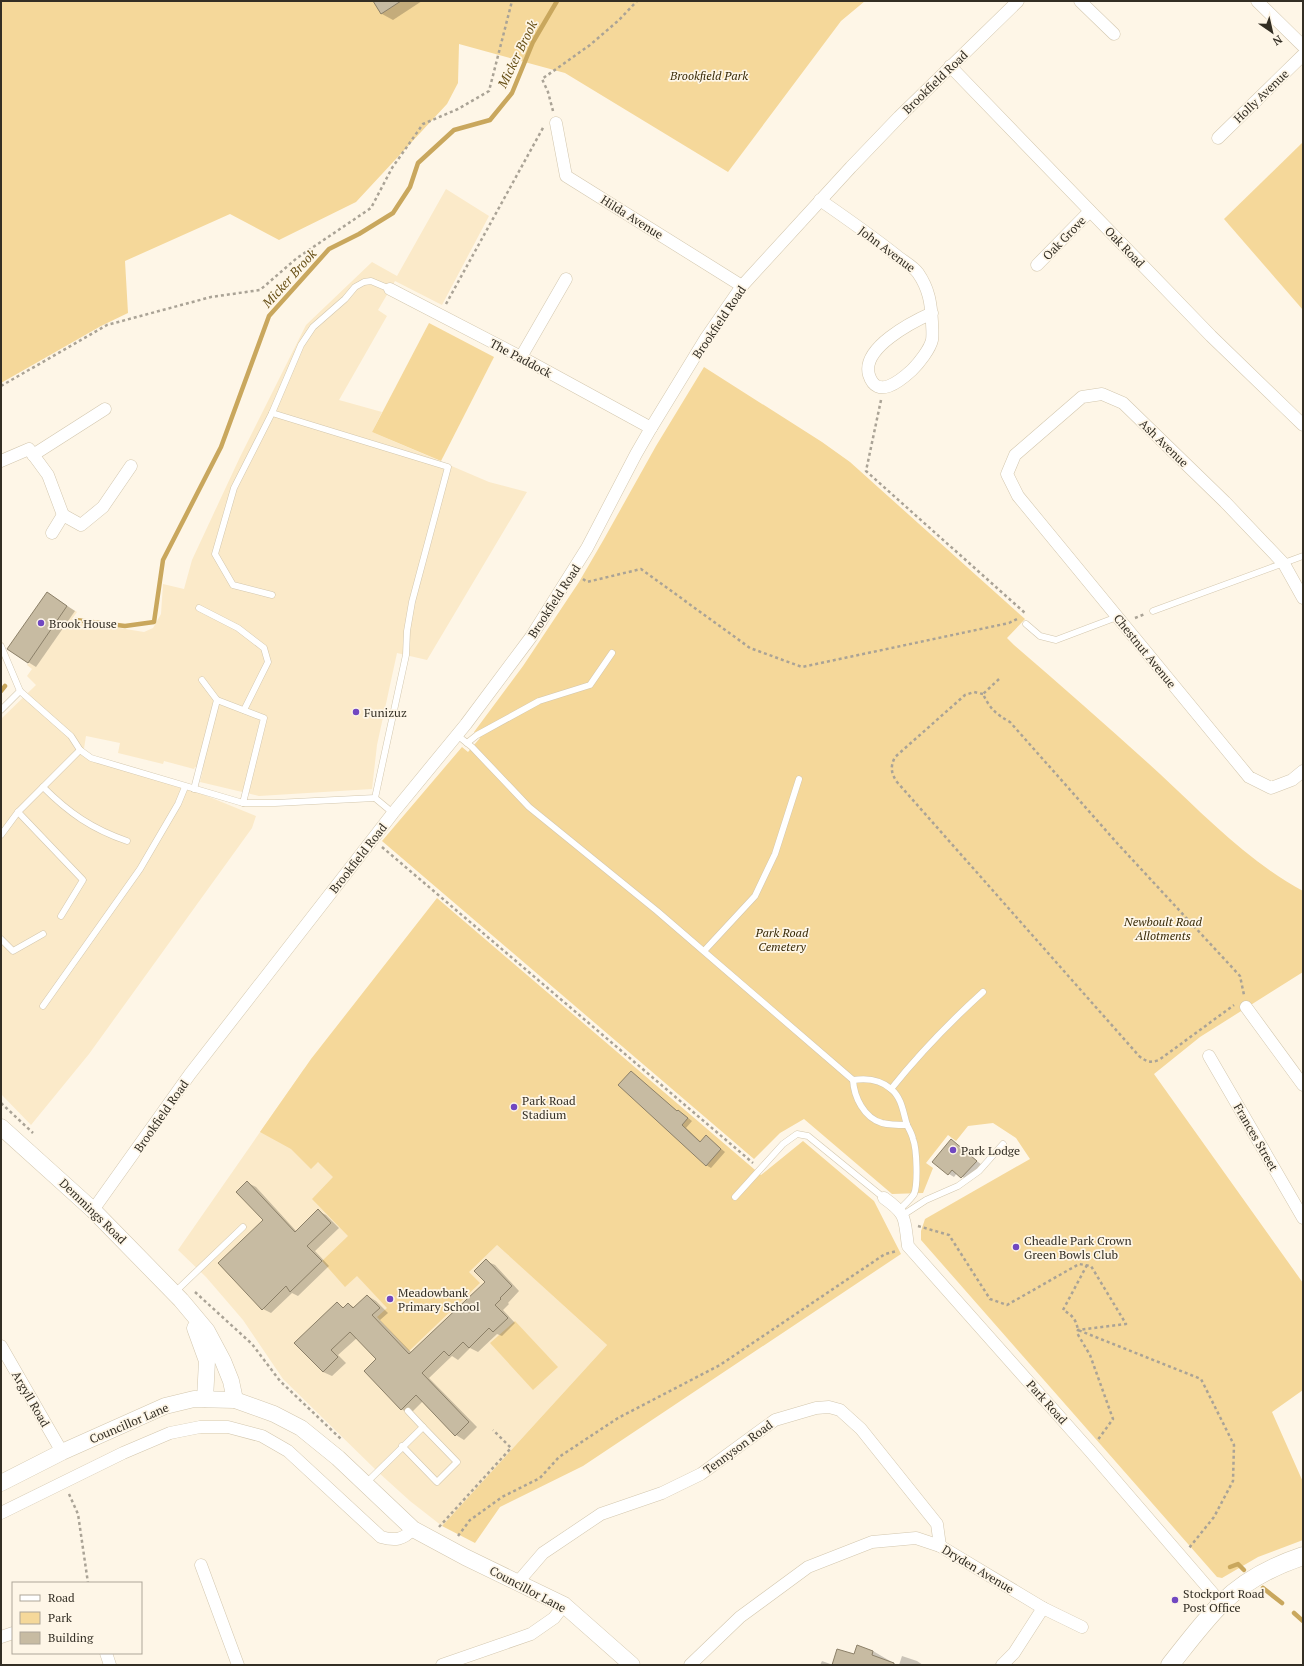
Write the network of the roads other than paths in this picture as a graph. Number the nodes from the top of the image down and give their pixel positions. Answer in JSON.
{"nodes":[{"id":1,"x":1018,"y":1,"type":"edge"},
{"id":2,"x":1080,"y":1,"type":"edge"},
{"id":3,"x":1257,"y":1,"type":"edge"},
{"id":4,"x":1114,"y":34,"type":"dead end"},
{"id":5,"x":1299,"y":43,"type":"edge"},
{"id":6,"x":1303,"y":55,"type":"edge"},
{"id":7,"x":950,"y":66,"type":"junction"},
{"id":8,"x":550,"y":121,"type":"road end"},
{"id":9,"x":1218,"y":138,"type":"dead end"},
{"id":10,"x":820,"y":200,"type":"junction"},
{"id":11,"x":1090,"y":211,"type":"junction"},
{"id":12,"x":1037,"y":265,"type":"dead end"},
{"id":13,"x":566,"y":279,"type":"dead end"},
{"id":14,"x":742,"y":286,"type":"junction"},
{"id":15,"x":390,"y":289,"type":"joint"},
{"id":16,"x":932,"y":313,"type":"junction"},
{"id":17,"x":521,"y":357,"type":"junction"},
{"id":18,"x":105,"y":409,"type":"dead end"},
{"id":19,"x":272,"y":414,"type":"junction"},
{"id":20,"x":1303,"y":425,"type":"edge"},
{"id":21,"x":652,"y":428,"type":"junction"},
{"id":22,"x":33,"y":455,"type":"junction"},
{"id":23,"x":1,"y":461,"type":"edge"},
{"id":24,"x":131,"y":466,"type":"dead end"},
{"id":25,"x":1007,"y":474,"type":"joint"},
{"id":26,"x":63,"y":515,"type":"junction"},
{"id":27,"x":52,"y":533,"type":"dead end"},
{"id":28,"x":1303,"y":556,"type":"edge"},
{"id":29,"x":1284,"y":564,"type":"junction"},
{"id":30,"x":272,"y":595,"type":"dead end"},
{"id":31,"x":1303,"y":598,"type":"edge"},
{"id":32,"x":199,"y":608,"type":"dead end"},
{"id":33,"x":1153,"y":611,"type":"road end"},
{"id":34,"x":1119,"y":620,"type":"junction"},
{"id":35,"x":1026,"y":624,"type":"road end"},
{"id":36,"x":1,"y":646,"type":"edge"},
{"id":37,"x":612,"y":653,"type":"dead end"},
{"id":38,"x":202,"y":680,"type":"dead end"},
{"id":39,"x":20,"y":691,"type":"junction"},
{"id":40,"x":217,"y":700,"type":"junction"},
{"id":41,"x":1,"y":710,"type":"edge"},
{"id":42,"x":244,"y":710,"type":"junction"},
{"id":43,"x":457,"y":735,"type":"junction"},
{"id":44,"x":467,"y":744,"type":"junction"},
{"id":45,"x":80,"y":750,"type":"junction"},
{"id":46,"x":1303,"y":771,"type":"edge"},
{"id":47,"x":799,"y":779,"type":"dead end"},
{"id":48,"x":43,"y":787,"type":"junction"},
{"id":49,"x":185,"y":787,"type":"junction"},
{"id":50,"x":194,"y":789,"type":"junction"},
{"id":51,"x":375,"y":798,"type":"junction"},
{"id":52,"x":243,"y":803,"type":"junction"},
{"id":53,"x":18,"y":812,"type":"junction"},
{"id":54,"x":393,"y":813,"type":"junction"},
{"id":55,"x":1,"y":835,"type":"edge"},
{"id":56,"x":127,"y":841,"type":"dead end"},
{"id":57,"x":61,"y":916,"type":"dead end"},
{"id":58,"x":43,"y":934,"type":"dead end"},
{"id":59,"x":1,"y":939,"type":"edge"},
{"id":60,"x":704,"y":951,"type":"junction"},
{"id":61,"x":983,"y":992,"type":"dead end"},
{"id":62,"x":1245,"y":1003,"type":"road end"},
{"id":63,"x":43,"y":1006,"type":"dead end"},
{"id":64,"x":1208,"y":1056,"type":"dead end"},
{"id":65,"x":853,"y":1080,"type":"junction"},
{"id":66,"x":1303,"y":1085,"type":"edge"},
{"id":67,"x":891,"y":1089,"type":"junction"},
{"id":68,"x":907,"y":1125,"type":"junction"},
{"id":69,"x":1,"y":1127,"type":"edge"},
{"id":70,"x":1003,"y":1144,"type":"dead end"},
{"id":71,"x":735,"y":1197,"type":"dead end"},
{"id":72,"x":884,"y":1198,"type":"joint"},
{"id":73,"x":93,"y":1210,"type":"junction"},
{"id":74,"x":903,"y":1216,"type":"junction"},
{"id":75,"x":1303,"y":1218,"type":"edge"},
{"id":76,"x":243,"y":1227,"type":"dead end"},
{"id":77,"x":180,"y":1292,"type":"junction"},
{"id":78,"x":1,"y":1346,"type":"edge"},
{"id":79,"x":205,"y":1399,"type":"junction"},
{"id":80,"x":234,"y":1400,"type":"junction"},
{"id":81,"x":408,"y":1411,"type":"dead end"},
{"id":82,"x":423,"y":1427,"type":"junction"},
{"id":83,"x":402,"y":1446,"type":"junction"},
{"id":84,"x":62,"y":1452,"type":"junction"},
{"id":85,"x":1,"y":1483,"type":"edge"},
{"id":86,"x":365,"y":1484,"type":"junction"},
{"id":87,"x":1,"y":1513,"type":"edge"},
{"id":88,"x":413,"y":1529,"type":"junction"},
{"id":89,"x":940,"y":1546,"type":"junction"},
{"id":90,"x":1303,"y":1556,"type":"edge"},
{"id":91,"x":201,"y":1565,"type":"dead end"},
{"id":92,"x":518,"y":1582,"type":"junction"},
{"id":93,"x":1222,"y":1604,"type":"junction"},
{"id":94,"x":564,"y":1605,"type":"junction"},
{"id":95,"x":1043,"y":1608,"type":"junction"},
{"id":96,"x":1082,"y":1627,"type":"dead end"},
{"id":97,"x":12,"y":1633,"type":"edge"},
{"id":98,"x":1,"y":1637,"type":"edge"},
{"id":99,"x":106,"y":1654,"type":"edge"},
{"id":100,"x":110,"y":1665,"type":"edge"},
{"id":101,"x":238,"y":1665,"type":"edge"},
{"id":102,"x":442,"y":1665,"type":"edge"},
{"id":103,"x":632,"y":1665,"type":"edge"},
{"id":104,"x":690,"y":1665,"type":"edge"},
{"id":105,"x":1002,"y":1665,"type":"edge"},
{"id":106,"x":1170,"y":1665,"type":"edge"}],
"edges":[{"from":1,"to":7,"type":"street","name":"Brookfield Road"},
{"from":2,"to":4,"type":"street"},
{"from":3,"to":5,"type":"street"},
{"from":6,"to":9,"type":"street","name":"Holly Avenue"},
{"from":7,"to":10,"type":"street","name":"Brookfield Road"},
{"from":7,"to":11,"type":"street","name":"Oak Road"},
{"from":8,"to":14,"type":"street","name":"Hilda Avenue"},
{"from":10,"to":14,"type":"street","name":"Brookfield Road"},
{"from":10,"to":16,"type":"street","name":"John Avenue"},
{"from":11,"to":12,"type":"street","name":"Oak Grove"},
{"from":11,"to":20,"type":"street","name":"Oak Road"},
{"from":13,"to":17,"type":"street"},
{"from":14,"to":21,"type":"street","name":"Brookfield Road"},
{"from":15,"to":17,"type":"street","name":"The Paddock"},
{"from":15,"to":19,"type":"lane"},
{"from":16,"to":16,"type":"street","name":"John Avenue"},
{"from":17,"to":21,"type":"street","name":"The Paddock"},
{"from":18,"to":22,"type":"street"},
{"from":19,"to":30,"type":"lane"},
{"from":19,"to":51,"type":"lane"},
{"from":21,"to":43,"type":"street","name":"Brookfield Road"},
{"from":22,"to":23,"type":"street"},
{"from":22,"to":26,"type":"street"},
{"from":24,"to":26,"type":"street"},
{"from":25,"to":29,"type":"street","name":"Ash Avenue"},
{"from":25,"to":34,"type":"street","name":"Chestnut Avenue"},
{"from":26,"to":27,"type":"street"},
{"from":28,"to":29,"type":"lane"},
{"from":29,"to":31,"type":"street","name":"Ash Avenue"},
{"from":29,"to":33,"type":"lane"},
{"from":32,"to":42,"type":"lane"},
{"from":34,"to":35,"type":"lane"},
{"from":34,"to":46,"type":"street","name":"Chestnut Avenue"},
{"from":36,"to":39,"type":"lane"},
{"from":37,"to":44,"type":"lane"},
{"from":38,"to":40,"type":"lane"},
{"from":39,"to":41,"type":"lane"},
{"from":39,"to":45,"type":"lane"},
{"from":40,"to":42,"type":"lane"},
{"from":40,"to":50,"type":"lane"},
{"from":42,"to":52,"type":"lane"},
{"from":43,"to":44,"type":"lane"},
{"from":43,"to":54,"type":"street","name":"Brookfield Road"},
{"from":44,"to":60,"type":"lane"},
{"from":45,"to":48,"type":"lane"},
{"from":45,"to":49,"type":"lane"},
{"from":47,"to":60,"type":"lane"},
{"from":48,"to":53,"type":"lane"},
{"from":48,"to":56,"type":"lane"},
{"from":49,"to":50,"type":"lane"},
{"from":49,"to":63,"type":"lane"},
{"from":50,"to":52,"type":"lane"},
{"from":51,"to":52,"type":"lane"},
{"from":51,"to":54,"type":"lane"},
{"from":53,"to":55,"type":"lane"},
{"from":53,"to":57,"type":"lane"},
{"from":54,"to":73,"type":"street","name":"Brookfield Road"},
{"from":58,"to":59,"type":"lane"},
{"from":60,"to":65,"type":"lane"},
{"from":61,"to":67,"type":"lane"},
{"from":62,"to":66,"type":"street"},
{"from":64,"to":75,"type":"street","name":"Frances Street"},
{"from":65,"to":67,"type":"lane"},
{"from":65,"to":68,"type":"lane"},
{"from":67,"to":68,"type":"lane"},
{"from":68,"to":74,"type":"lane"},
{"from":69,"to":73,"type":"street","name":"Demmings Road"},
{"from":70,"to":74,"type":"lane"},
{"from":71,"to":72,"type":"lane"},
{"from":72,"to":74,"type":"street"},
{"from":73,"to":77,"type":"street","name":"Demmings Road"},
{"from":74,"to":93,"type":"street","name":"Park Road"},
{"from":76,"to":77,"type":"lane"},
{"from":77,"to":79,"type":"street","name":"Demmings Road"},
{"from":77,"to":80,"type":"street","name":"Demmings Road"},
{"from":78,"to":84,"type":"street","name":"Argyll Road"},
{"from":79,"to":80,"type":"street","name":"Councillor Lane"},
{"from":79,"to":84,"type":"street","name":"Councillor Lane"},
{"from":80,"to":86,"type":"street","name":"Councillor Lane"},
{"from":81,"to":82,"type":"lane"},
{"from":82,"to":83,"type":"lane"},
{"from":82,"to":83,"type":"lane"},
{"from":83,"to":86,"type":"lane"},
{"from":84,"to":85,"type":"street","name":"Councillor Lane"},
{"from":86,"to":88,"type":"street","name":"Councillor Lane"},
{"from":87,"to":88,"type":"street"},
{"from":88,"to":92,"type":"street","name":"Councillor Lane"},
{"from":89,"to":92,"type":"street","name":"Tennyson Road"},
{"from":89,"to":95,"type":"street","name":"Dryden Avenue"},
{"from":89,"to":104,"type":"street","name":"Dryden Avenue"},
{"from":90,"to":93,"type":"main road"},
{"from":91,"to":101,"type":"street"},
{"from":92,"to":94,"type":"street","name":"Councillor Lane"},
{"from":93,"to":106,"type":"main road"},
{"from":94,"to":102,"type":"street"},
{"from":94,"to":103,"type":"street","name":"Councillor Lane"},
{"from":95,"to":96,"type":"street","name":"Dryden Avenue"},
{"from":95,"to":105,"type":"street"},
{"from":97,"to":98,"type":"street"},
{"from":99,"to":100,"type":"street"}]}
